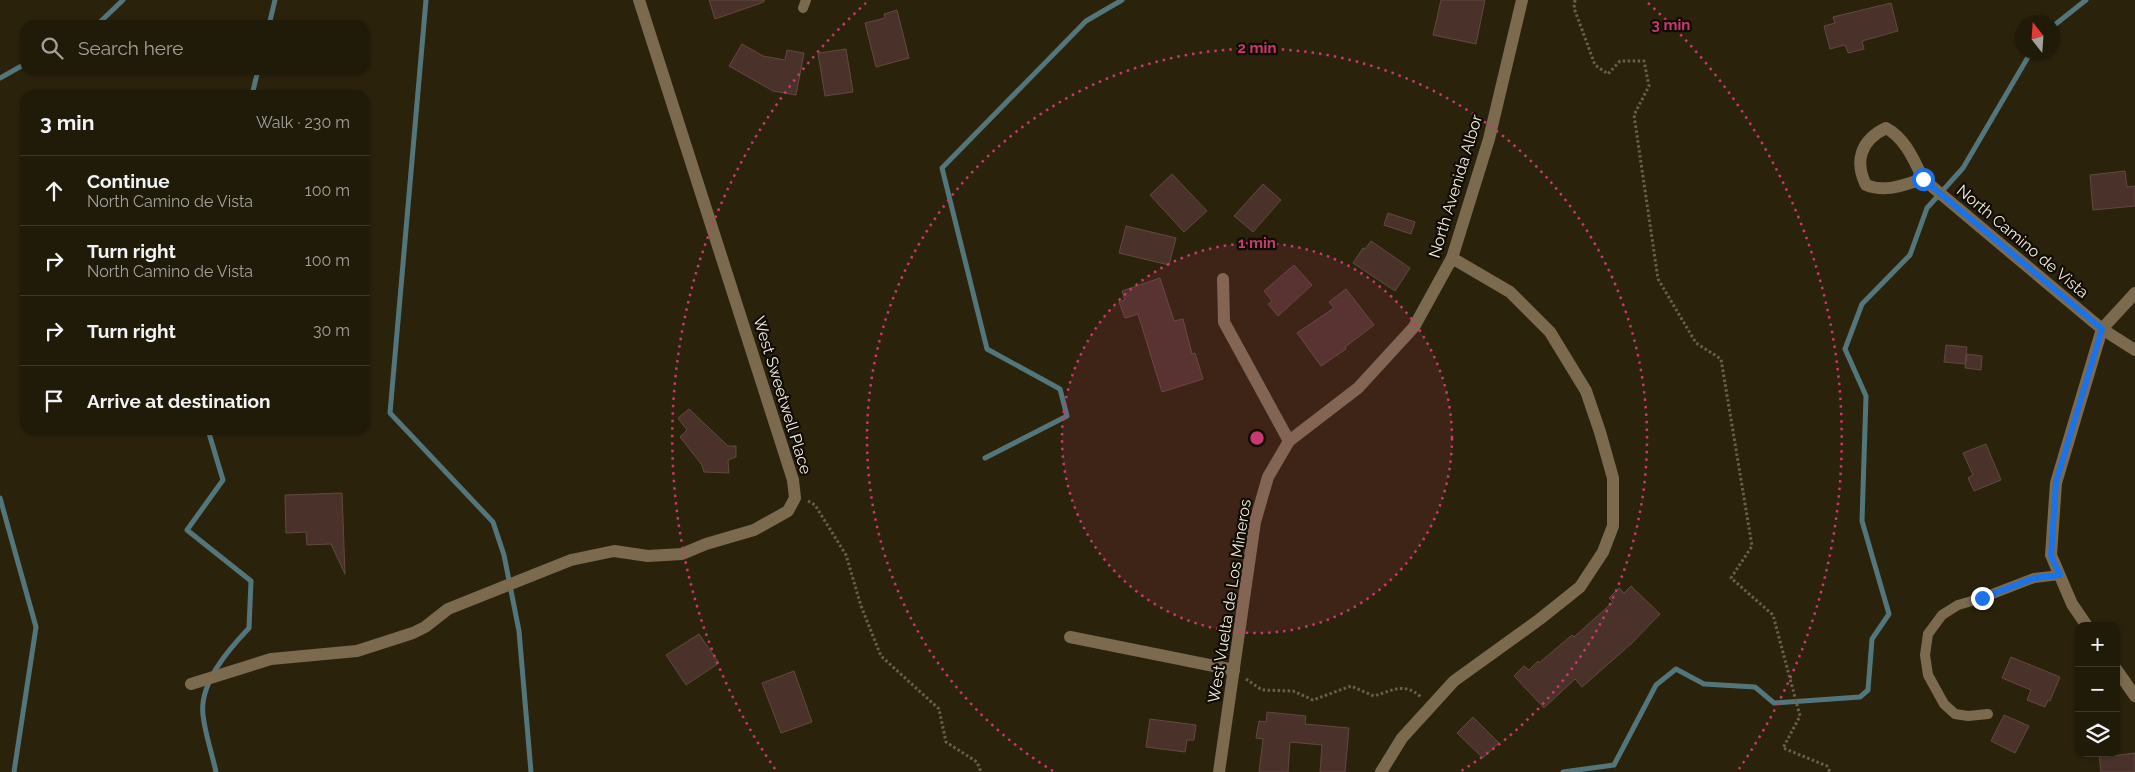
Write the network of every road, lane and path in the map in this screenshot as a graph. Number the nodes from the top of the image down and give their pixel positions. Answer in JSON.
{"nodes":[{"id":1,"x":639,"y":0,"type":"edge"},
{"id":2,"x":1522,"y":0,"type":"edge"},
{"id":3,"x":1575,"y":0,"type":"edge"},
{"id":4,"x":1923,"y":179,"type":"junction"},
{"id":5,"x":1452,"y":258,"type":"junction"},
{"id":6,"x":1223,"y":279,"type":"dead end"},
{"id":7,"x":2135,"y":293,"type":"edge"},
{"id":8,"x":2102,"y":329,"type":"junction"},
{"id":9,"x":2135,"y":350,"type":"edge"},
{"id":10,"x":1289,"y":441,"type":"junction"},
{"id":11,"x":795,"y":494,"type":"junction"},
{"id":12,"x":2060,"y":575,"type":"junction"},
{"id":13,"x":2084,"y":622,"type":"edge"},
{"id":14,"x":1070,"y":637,"type":"dead end"},
{"id":15,"x":1234,"y":670,"type":"junction"},
{"id":16,"x":2120,"y":675,"type":"edge"},
{"id":17,"x":191,"y":684,"type":"dead end"},
{"id":18,"x":2135,"y":696,"type":"edge"},
{"id":19,"x":1431,"y":707,"type":"junction"},
{"id":20,"x":1988,"y":714,"type":"dead end"},
{"id":21,"x":981,"y":772,"type":"edge"},
{"id":22,"x":1219,"y":772,"type":"edge"},
{"id":23,"x":1380,"y":772,"type":"edge"},
{"id":24,"x":1830,"y":772,"type":"edge"}],
"edges":[{"from":1,"to":11,"type":"street","name":"West Sweetwell Place"},
{"from":2,"to":5,"type":"street","name":"North Avenida Albor"},
{"from":3,"to":24,"type":"path"},
{"from":4,"to":4,"type":"street","name":"North Camino de Vista"},
{"from":4,"to":8,"type":"street","name":"North Camino de Vista"},
{"from":5,"to":10,"type":"street","name":"North Avenida Albor"},
{"from":5,"to":19,"type":"street"},
{"from":6,"to":10,"type":"street"},
{"from":7,"to":8,"type":"street"},
{"from":8,"to":9,"type":"street","name":"North Camino de Vista"},
{"from":8,"to":12,"type":"street"},
{"from":10,"to":15,"type":"street","name":"West Vuelta de Los Mineros"},
{"from":11,"to":17,"type":"street","name":"West Sweetwell Place"},
{"from":11,"to":21,"type":"path"},
{"from":12,"to":13,"type":"street"},
{"from":12,"to":20,"type":"lane"},
{"from":14,"to":15,"type":"street"},
{"from":15,"to":19,"type":"path"},
{"from":15,"to":22,"type":"street","name":"West Vuelta de Los Mineros"},
{"from":16,"to":18,"type":"street"},
{"from":19,"to":23,"type":"street"}]}
